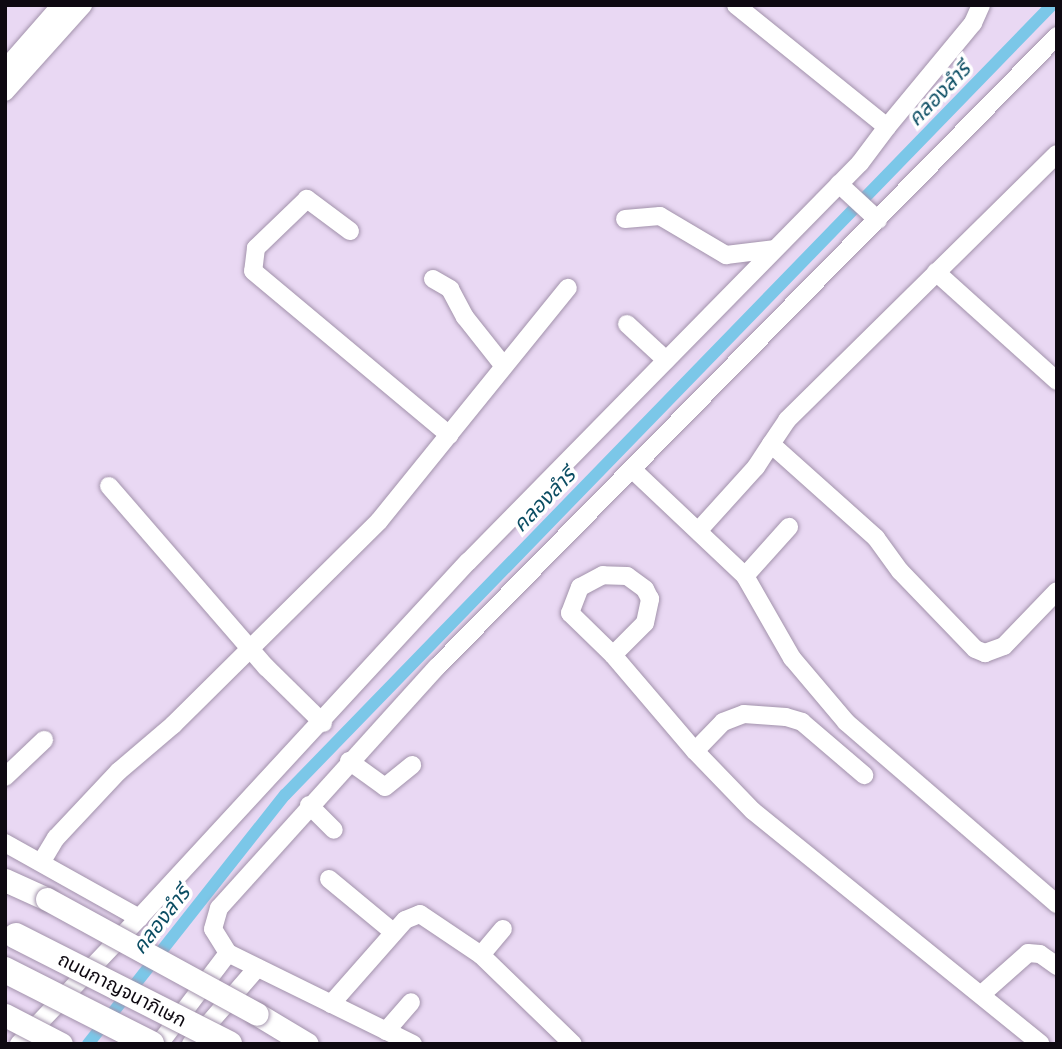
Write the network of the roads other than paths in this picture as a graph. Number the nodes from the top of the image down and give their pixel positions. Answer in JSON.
{"nodes":[{"id":1,"x":61,"y":5,"type":"edge"},
{"id":2,"x":83,"y":5,"type":"edge"},
{"id":3,"x":736,"y":5,"type":"edge"},
{"id":4,"x":981,"y":5,"type":"edge"},
{"id":5,"x":1057,"y":36,"type":"edge"},
{"id":6,"x":5,"y":69,"type":"edge"},
{"id":7,"x":5,"y":92,"type":"edge"},
{"id":8,"x":887,"y":127,"type":"junction"},
{"id":9,"x":1057,"y":154,"type":"edge"},
{"id":10,"x":843,"y":188,"type":"junction"},
{"id":11,"x":875,"y":218,"type":"junction"},
{"id":12,"x":625,"y":219,"type":"dead end"},
{"id":13,"x":349,"y":232,"type":"dead end"},
{"id":14,"x":774,"y":249,"type":"junction"},
{"id":15,"x":936,"y":272,"type":"junction"},
{"id":16,"x":433,"y":279,"type":"dead end"},
{"id":17,"x":568,"y":288,"type":"dead end"},
{"id":18,"x":627,"y":324,"type":"dead end"},
{"id":19,"x":666,"y":360,"type":"junction"},
{"id":20,"x":503,"y":365,"type":"junction"},
{"id":21,"x":1057,"y":381,"type":"edge"},
{"id":22,"x":449,"y":435,"type":"junction"},
{"id":23,"x":771,"y":444,"type":"junction"},
{"id":24,"x":633,"y":470,"type":"junction"},
{"id":25,"x":109,"y":486,"type":"dead end"},
{"id":26,"x":789,"y":527,"type":"dead end"},
{"id":27,"x":699,"y":530,"type":"junction"},
{"id":28,"x":744,"y":576,"type":"junction"},
{"id":29,"x":1057,"y":591,"type":"edge"},
{"id":30,"x":251,"y":648,"type":"junction"},
{"id":31,"x":613,"y":654,"type":"junction"},
{"id":32,"x":323,"y":723,"type":"junction"},
{"id":33,"x":44,"y":740,"type":"dead end"},
{"id":34,"x":695,"y":751,"type":"junction"},
{"id":35,"x":349,"y":761,"type":"junction"},
{"id":36,"x":412,"y":765,"type":"dead end"},
{"id":37,"x":864,"y":775,"type":"dead end"},
{"id":38,"x":5,"y":777,"type":"edge"},
{"id":39,"x":309,"y":805,"type":"junction"},
{"id":40,"x":334,"y":830,"type":"dead end"},
{"id":41,"x":5,"y":843,"type":"edge"},
{"id":42,"x":42,"y":861,"type":"junction"},
{"id":43,"x":329,"y":879,"type":"dead end"},
{"id":44,"x":5,"y":880,"type":"edge"},
{"id":45,"x":1057,"y":904,"type":"edge"},
{"id":46,"x":147,"y":909,"type":"junction"},
{"id":47,"x":503,"y":929,"type":"dead end"},
{"id":48,"x":393,"y":932,"type":"junction"},
{"id":49,"x":16,"y":936,"type":"dead end"},
{"id":50,"x":228,"y":953,"type":"junction"},
{"id":51,"x":481,"y":955,"type":"junction"},
{"id":52,"x":1057,"y":965,"type":"edge"},
{"id":53,"x":257,"y":968,"type":"junction"},
{"id":54,"x":5,"y":970,"type":"edge"},
{"id":55,"x":983,"y":993,"type":"junction"},
{"id":56,"x":411,"y":1002,"type":"dead end"},
{"id":57,"x":331,"y":1004,"type":"junction"},
{"id":58,"x":5,"y":1015,"type":"edge"},
{"id":59,"x":386,"y":1031,"type":"junction"},
{"id":60,"x":19,"y":1044,"type":"edge"},
{"id":61,"x":61,"y":1044,"type":"edge"},
{"id":62,"x":151,"y":1044,"type":"edge"},
{"id":63,"x":159,"y":1044,"type":"edge"},
{"id":64,"x":191,"y":1044,"type":"edge"},
{"id":65,"x":229,"y":1044,"type":"edge"},
{"id":66,"x":307,"y":1044,"type":"edge"},
{"id":67,"x":413,"y":1044,"type":"edge"},
{"id":68,"x":573,"y":1044,"type":"edge"},
{"id":69,"x":1041,"y":1044,"type":"edge"}],
"edges":[{"from":1,"to":6,"type":"street"},
{"from":2,"to":7,"type":"street"},
{"from":3,"to":8,"type":"street"},
{"from":4,"to":8,"type":"street"},
{"from":5,"to":11,"type":"street"},
{"from":8,"to":10,"type":"street"},
{"from":9,"to":15,"type":"street"},
{"from":10,"to":11,"type":"street"},
{"from":10,"to":14,"type":"street"},
{"from":11,"to":24,"type":"street"},
{"from":12,"to":14,"type":"street"},
{"from":13,"to":22,"type":"street"},
{"from":14,"to":19,"type":"street"},
{"from":15,"to":21,"type":"street"},
{"from":15,"to":23,"type":"street"},
{"from":16,"to":20,"type":"street"},
{"from":17,"to":20,"type":"street"},
{"from":18,"to":19,"type":"street"},
{"from":19,"to":32,"type":"street"},
{"from":20,"to":22,"type":"street"},
{"from":22,"to":30,"type":"street"},
{"from":23,"to":27,"type":"street"},
{"from":23,"to":29,"type":"street"},
{"from":24,"to":27,"type":"street"},
{"from":24,"to":35,"type":"street"},
{"from":25,"to":30,"type":"street"},
{"from":26,"to":28,"type":"street"},
{"from":27,"to":28,"type":"street"},
{"from":28,"to":45,"type":"street"},
{"from":30,"to":32,"type":"street"},
{"from":30,"to":42,"type":"street"},
{"from":31,"to":31,"type":"street"},
{"from":31,"to":34,"type":"street"},
{"from":32,"to":46,"type":"street"},
{"from":33,"to":38,"type":"street"},
{"from":34,"to":37,"type":"street"},
{"from":34,"to":55,"type":"street"},
{"from":35,"to":36,"type":"street"},
{"from":35,"to":39,"type":"street"},
{"from":39,"to":40,"type":"street"},
{"from":39,"to":50,"type":"street"},
{"from":41,"to":42,"type":"street"},
{"from":42,"to":46,"type":"street"},
{"from":43,"to":48,"type":"street"},
{"from":44,"to":66,"type":"main road","bridge":true},
{"from":46,"to":60,"type":"street"},
{"from":47,"to":51,"type":"street"},
{"from":48,"to":51,"type":"street"},
{"from":48,"to":57,"type":"street"},
{"from":49,"to":65,"type":"highway","name":"ถนนกาญจนาภิเษก","bridge":true},
{"from":50,"to":53,"type":"street"},
{"from":50,"to":63,"type":"street"},
{"from":51,"to":68,"type":"street"},
{"from":52,"to":55,"type":"street"},
{"from":53,"to":57,"type":"street"},
{"from":53,"to":64,"type":"street"},
{"from":54,"to":62,"type":"highway","name":"ถนนกาญจนาภิเษก","bridge":true},
{"from":55,"to":69,"type":"street"},
{"from":56,"to":59,"type":"street"},
{"from":57,"to":59,"type":"street"},
{"from":58,"to":61,"type":"main road","bridge":true},
{"from":59,"to":67,"type":"street"}]}
